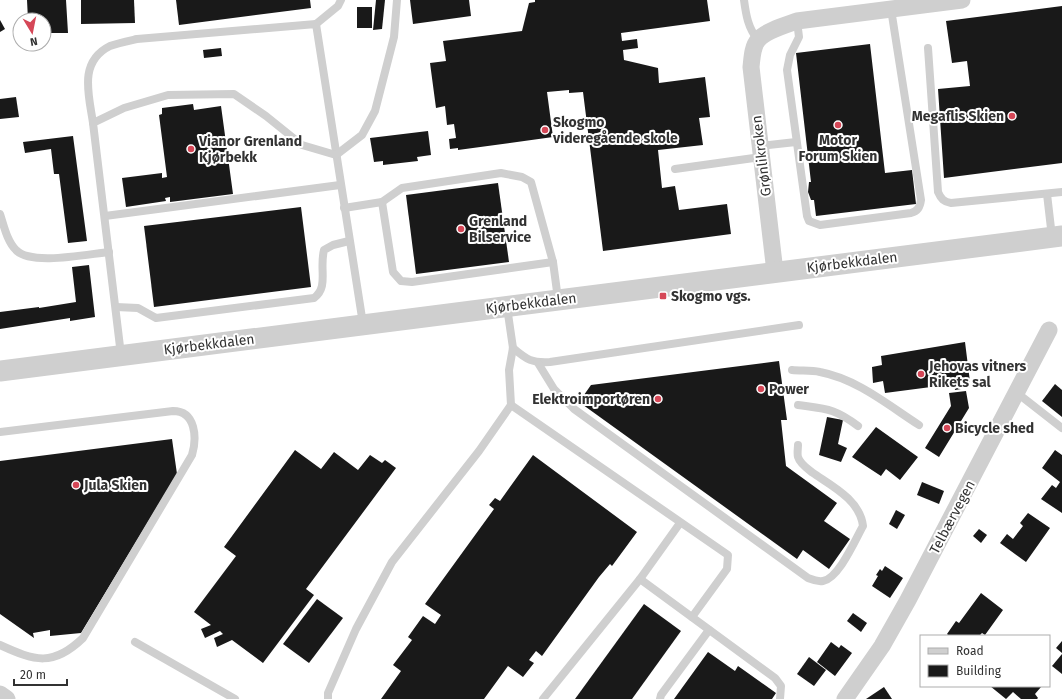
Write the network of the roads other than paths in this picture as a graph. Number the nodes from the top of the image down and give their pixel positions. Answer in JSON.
{"nodes":[{"id":1,"x":341,"y":0,"type":"edge"},
{"id":2,"x":397,"y":0,"type":"edge"},
{"id":3,"x":744,"y":0,"type":"edge"},
{"id":4,"x":962,"y":0,"type":"edge"},
{"id":5,"x":892,"y":9,"type":"junction"},
{"id":6,"x":797,"y":21,"type":"junction"},
{"id":7,"x":316,"y":24,"type":"junction"},
{"id":8,"x":758,"y":40,"type":"junction"},
{"id":9,"x":928,"y":48,"type":"dead end"},
{"id":10,"x":93,"y":123,"type":"junction"},
{"id":11,"x":796,"y":142,"type":"junction"},
{"id":12,"x":760,"y":151,"type":"junction"},
{"id":13,"x":336,"y":155,"type":"junction"},
{"id":14,"x":675,"y":169,"type":"dead end"},
{"id":15,"x":340,"y":185,"type":"junction"},
{"id":16,"x":1062,"y":192,"type":"edge"},
{"id":17,"x":1047,"y":194,"type":"junction"},
{"id":18,"x":382,"y":202,"type":"junction"},
{"id":19,"x":344,"y":208,"type":"junction"},
{"id":20,"x":0,"y":214,"type":"edge"},
{"id":21,"x":105,"y":216,"type":"junction"},
{"id":22,"x":1057,"y":237,"type":"edge"},
{"id":23,"x":349,"y":241,"type":"junction"},
{"id":24,"x":109,"y":252,"type":"junction"},
{"id":25,"x":553,"y":262,"type":"junction"},
{"id":26,"x":775,"y":272,"type":"junction"},
{"id":27,"x":558,"y":300,"type":"junction"},
{"id":28,"x":507,"y":306,"type":"junction"},
{"id":29,"x":116,"y":307,"type":"junction"},
{"id":30,"x":363,"y":324,"type":"junction"},
{"id":31,"x":799,"y":325,"type":"dead end"},
{"id":32,"x":1049,"y":330,"type":"dead end"},
{"id":33,"x":513,"y":348,"type":"junction"},
{"id":34,"x":121,"y":355,"type":"junction"},
{"id":35,"x":538,"y":362,"type":"junction"},
{"id":36,"x":792,"y":370,"type":"dead end"},
{"id":37,"x":0,"y":371,"type":"edge"},
{"id":38,"x":1017,"y":393,"type":"junction"},
{"id":39,"x":511,"y":405,"type":"junction"},
{"id":40,"x":798,"y":405,"type":"dead end"},
{"id":41,"x":919,"y":425,"type":"dead end"},
{"id":42,"x":858,"y":426,"type":"dead end"},
{"id":43,"x":1062,"y":428,"type":"edge"},
{"id":44,"x":0,"y":432,"type":"edge"},
{"id":45,"x":798,"y":445,"type":"dead end"},
{"id":46,"x":680,"y":523,"type":"junction"},
{"id":47,"x":640,"y":580,"type":"junction"},
{"id":48,"x":692,"y":617,"type":"junction"},
{"id":49,"x":709,"y":630,"type":"junction"},
{"id":50,"x":135,"y":642,"type":"dead end"},
{"id":51,"x":0,"y":646,"type":"edge"},
{"id":52,"x":0,"y":694,"type":"edge"},
{"id":53,"x":7,"y":699,"type":"edge"},
{"id":54,"x":235,"y":699,"type":"edge"},
{"id":55,"x":328,"y":699,"type":"edge"},
{"id":56,"x":544,"y":699,"type":"edge"},
{"id":57,"x":660,"y":699,"type":"edge"},
{"id":58,"x":780,"y":699,"type":"edge"},
{"id":59,"x":845,"y":699,"type":"edge"}],
"edges":[{"from":1,"to":7,"type":"lane"},
{"from":2,"to":13,"type":"lane"},
{"from":3,"to":8,"type":"lane"},
{"from":4,"to":5,"type":"street"},
{"from":5,"to":6,"type":"street"},
{"from":5,"to":11,"type":"lane"},
{"from":6,"to":8,"type":"street"},
{"from":6,"to":11,"type":"lane"},
{"from":7,"to":10,"type":"lane"},
{"from":7,"to":13,"type":"lane"},
{"from":8,"to":12,"type":"street","name":"Grønlikroken"},
{"from":9,"to":17,"type":"lane"},
{"from":10,"to":13,"type":"lane"},
{"from":10,"to":21,"type":"lane"},
{"from":11,"to":12,"type":"lane"},
{"from":12,"to":14,"type":"lane"},
{"from":12,"to":26,"type":"street","name":"Grønlikroken"},
{"from":13,"to":15,"type":"lane"},
{"from":15,"to":19,"type":"lane"},
{"from":15,"to":21,"type":"lane"},
{"from":16,"to":17,"type":"lane"},
{"from":17,"to":22,"type":"lane"},
{"from":18,"to":19,"type":"lane"},
{"from":18,"to":25,"type":"lane"},
{"from":18,"to":25,"type":"lane"},
{"from":19,"to":23,"type":"lane"},
{"from":20,"to":24,"type":"lane"},
{"from":21,"to":24,"type":"lane"},
{"from":22,"to":26,"type":"street","name":"Kjørbekkdalen"},
{"from":23,"to":29,"type":"lane"},
{"from":23,"to":30,"type":"lane"},
{"from":24,"to":29,"type":"lane"},
{"from":25,"to":27,"type":"lane"},
{"from":26,"to":27,"type":"street","name":"Kjørbekkdalen"},
{"from":27,"to":28,"type":"street","name":"Kjørbekkdalen"},
{"from":28,"to":30,"type":"street","name":"Kjørbekkdalen"},
{"from":28,"to":33,"type":"lane"},
{"from":29,"to":34,"type":"lane"},
{"from":30,"to":34,"type":"street","name":"Kjørbekkdalen"},
{"from":31,"to":35,"type":"lane"},
{"from":32,"to":38,"type":"street","name":"Telbærvegen"},
{"from":33,"to":35,"type":"lane"},
{"from":33,"to":39,"type":"lane"},
{"from":34,"to":37,"type":"street","name":"Kjørbekkdalen"},
{"from":35,"to":45,"type":"lane"},
{"from":36,"to":41,"type":"lane"},
{"from":38,"to":43,"type":"lane"},
{"from":38,"to":59,"type":"street","name":"Telbærvegen"},
{"from":39,"to":46,"type":"lane"},
{"from":39,"to":55,"type":"lane"},
{"from":40,"to":42,"type":"lane"},
{"from":44,"to":51,"type":"lane"},
{"from":46,"to":47,"type":"lane"},
{"from":46,"to":48,"type":"lane"},
{"from":47,"to":48,"type":"lane"},
{"from":47,"to":56,"type":"lane"},
{"from":48,"to":49,"type":"lane"},
{"from":49,"to":57,"type":"lane"},
{"from":49,"to":58,"type":"lane"},
{"from":50,"to":54,"type":"lane"},
{"from":52,"to":53,"type":"street"}]}
